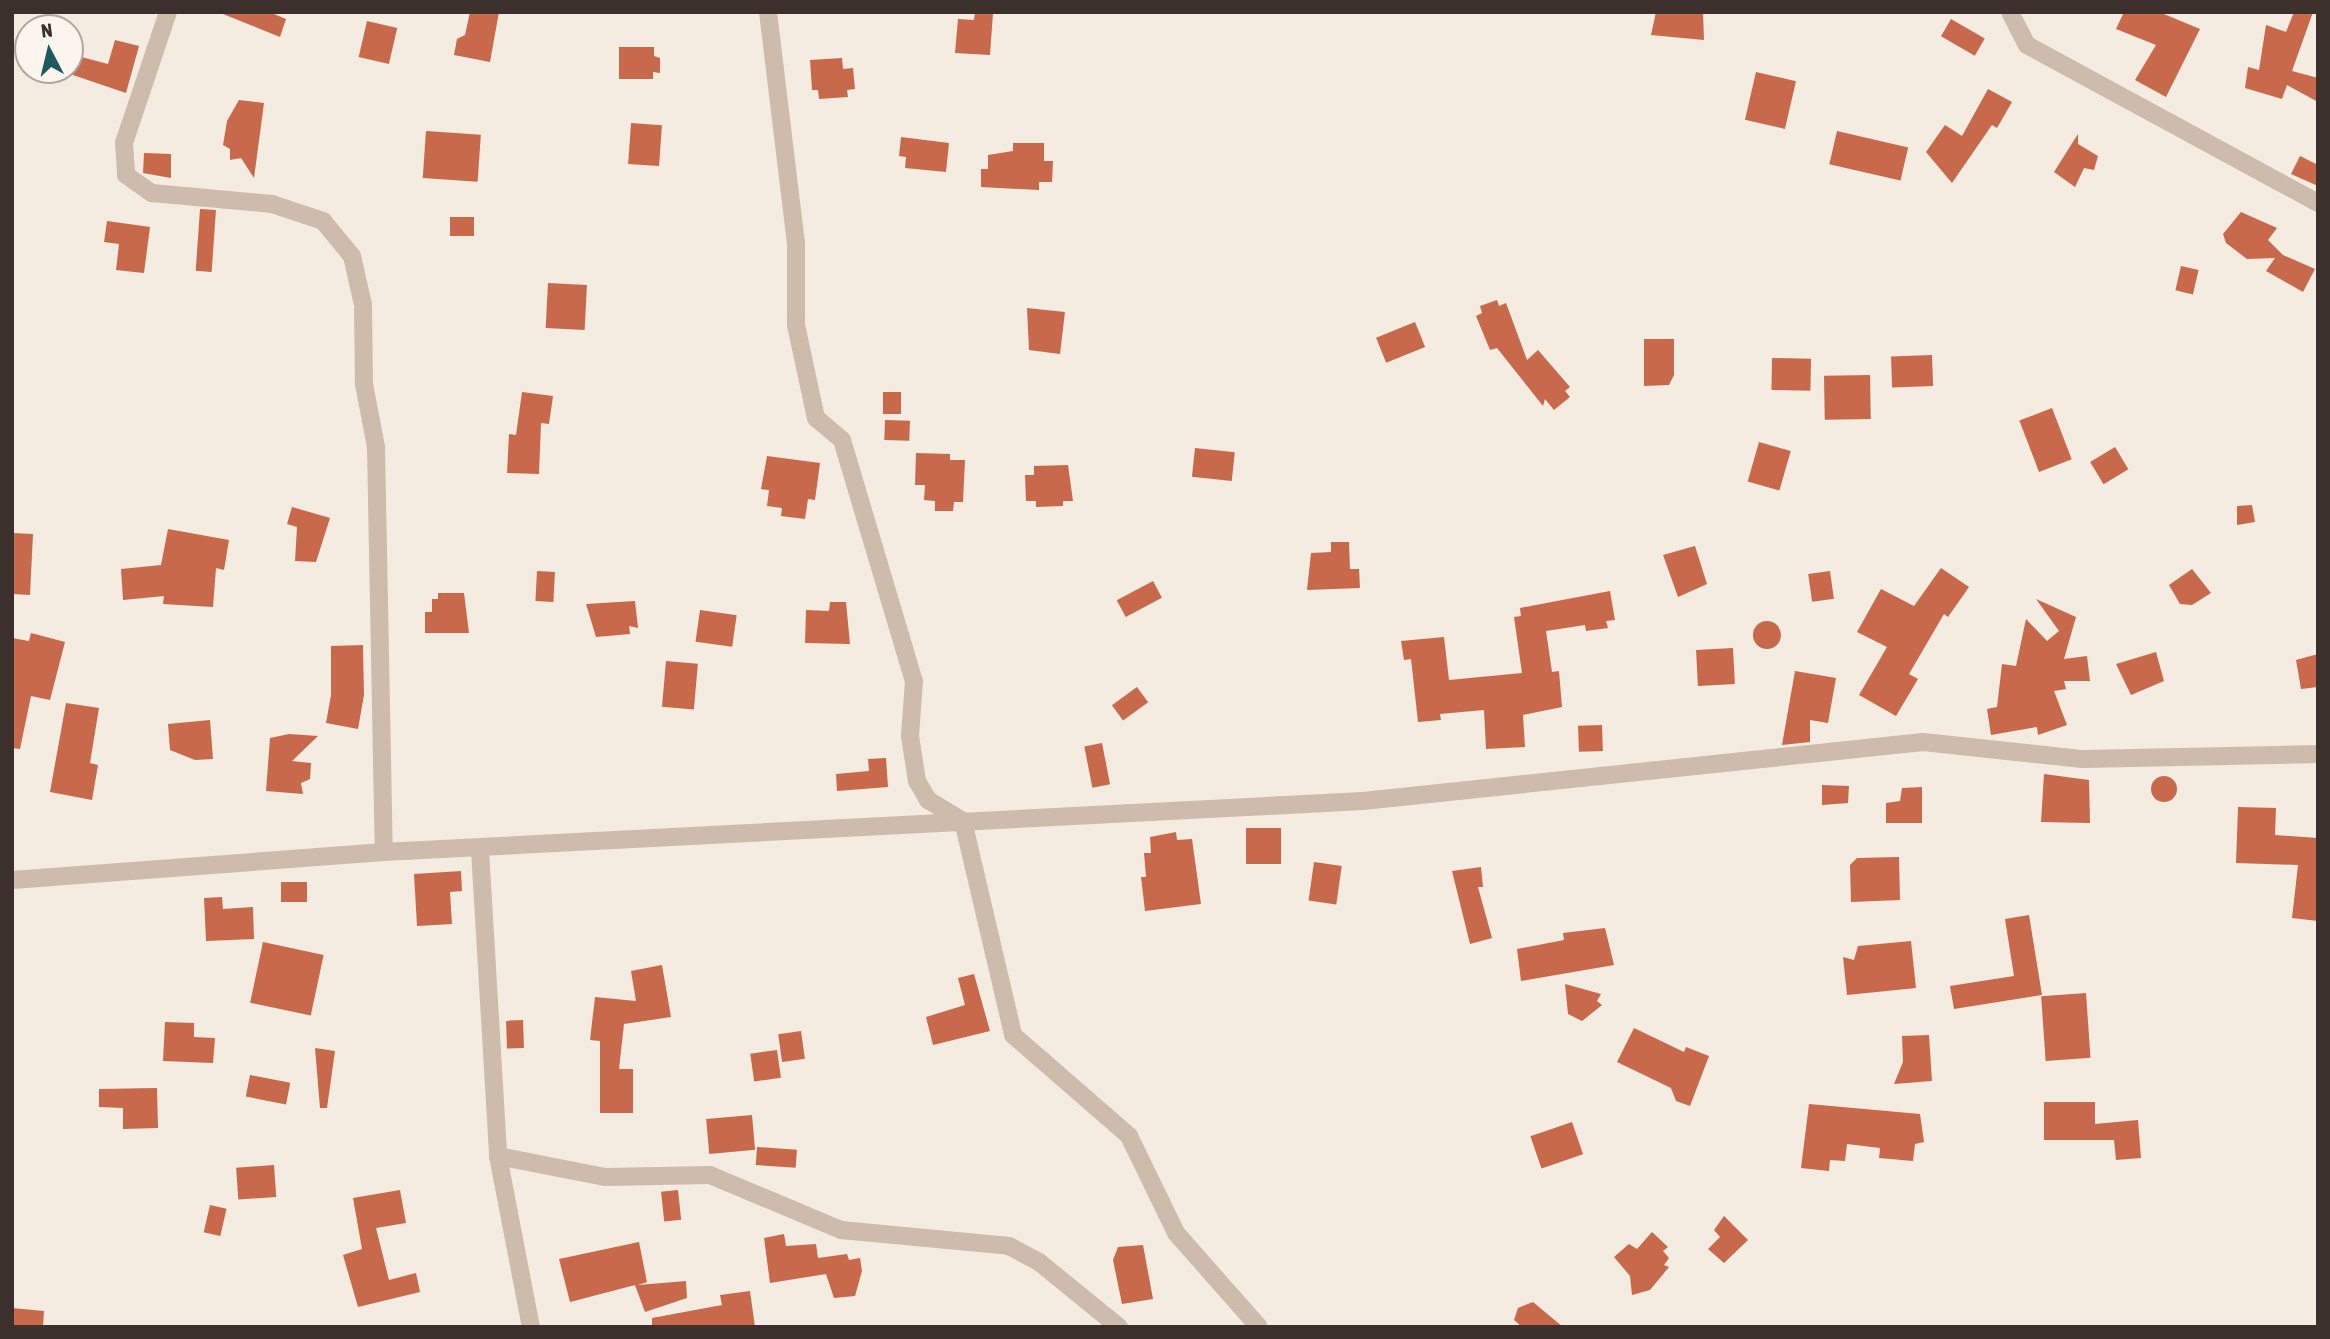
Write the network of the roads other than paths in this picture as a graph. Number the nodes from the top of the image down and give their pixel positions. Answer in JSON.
{"nodes":[{"id":1,"x":168,"y":12,"type":"edge"},
{"id":2,"x":768,"y":12,"type":"edge"},
{"id":3,"x":2010,"y":12,"type":"edge"},
{"id":4,"x":2318,"y":203,"type":"edge"},
{"id":5,"x":2318,"y":754,"type":"edge"},
{"id":6,"x":963,"y":821,"type":"junction"},
{"id":7,"x":480,"y":850,"type":"junction"},
{"id":8,"x":384,"y":852,"type":"junction"},
{"id":9,"x":12,"y":880,"type":"edge"},
{"id":10,"x":498,"y":1156,"type":"junction"},
{"id":11,"x":531,"y":1327,"type":"edge"},
{"id":12,"x":1119,"y":1327,"type":"edge"},
{"id":13,"x":1259,"y":1327,"type":"edge"}],
"edges":[{"from":1,"to":8,"type":"street"},
{"from":2,"to":6,"type":"street"},
{"from":3,"to":4,"type":"street"},
{"from":5,"to":6,"type":"street"},
{"from":6,"to":7,"type":"street"},
{"from":6,"to":13,"type":"street"},
{"from":7,"to":8,"type":"street"},
{"from":7,"to":10,"type":"street"},
{"from":8,"to":9,"type":"street"},
{"from":10,"to":11,"type":"street"},
{"from":10,"to":12,"type":"street"}]}
